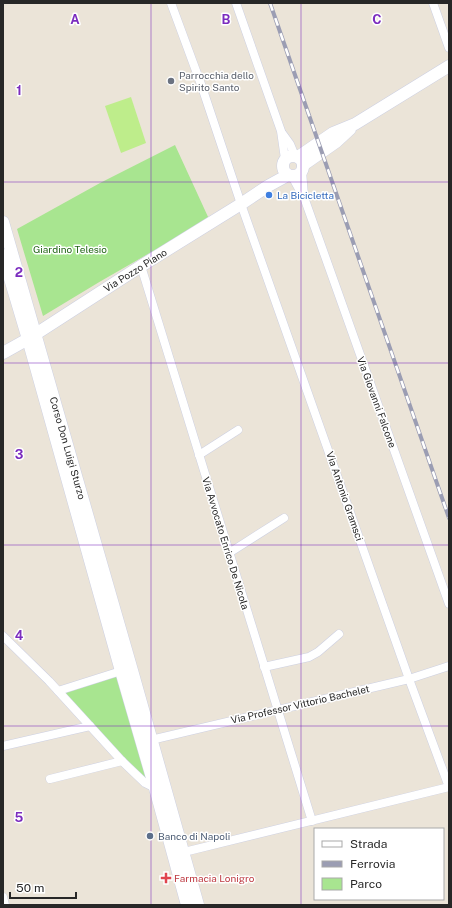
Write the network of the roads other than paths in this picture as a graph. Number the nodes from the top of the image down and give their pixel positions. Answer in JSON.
{"nodes":[{"id":1,"x":171,"y":3,"type":"edge"},
{"id":2,"x":236,"y":3,"type":"edge"},
{"id":3,"x":433,"y":3,"type":"edge"},
{"id":4,"x":449,"y":48,"type":"edge"},
{"id":5,"x":449,"y":66,"type":"edge"},
{"id":6,"x":293,"y":166,"type":"junction"},
{"id":7,"x":241,"y":204,"type":"junction"},
{"id":8,"x":3,"y":222,"type":"edge"},
{"id":9,"x":3,"y":255,"type":"edge"},
{"id":10,"x":141,"y":266,"type":"junction"},
{"id":11,"x":31,"y":336,"type":"junction"},
{"id":12,"x":3,"y":353,"type":"edge"},
{"id":13,"x":238,"y":430,"type":"dead end"},
{"id":14,"x":199,"y":455,"type":"junction"},
{"id":15,"x":284,"y":518,"type":"dead end"},
{"id":16,"x":229,"y":553,"type":"junction"},
{"id":17,"x":449,"y":604,"type":"edge"},
{"id":18,"x":339,"y":634,"type":"dead end"},
{"id":19,"x":3,"y":636,"type":"edge"},
{"id":20,"x":449,"y":666,"type":"edge"},
{"id":21,"x":264,"y":667,"type":"junction"},
{"id":22,"x":120,"y":670,"type":"junction"},
{"id":23,"x":133,"y":674,"type":"junction"},
{"id":24,"x":409,"y":679,"type":"junction"},
{"id":25,"x":58,"y":691,"type":"junction"},
{"id":26,"x":277,"y":710,"type":"junction"},
{"id":27,"x":90,"y":726,"type":"junction"},
{"id":28,"x":151,"y":740,"type":"junction"},
{"id":29,"x":3,"y":746,"type":"edge"},
{"id":30,"x":122,"y":761,"type":"junction"},
{"id":31,"x":50,"y":779,"type":"dead end"},
{"id":32,"x":449,"y":787,"type":"edge"},
{"id":33,"x":155,"y":788,"type":"junction"},
{"id":34,"x":312,"y":821,"type":"junction"},
{"id":35,"x":178,"y":853,"type":"junction"},
{"id":36,"x":3,"y":897,"type":"edge"},
{"id":37,"x":5,"y":905,"type":"edge"},
{"id":38,"x":187,"y":905,"type":"edge"},
{"id":39,"x":198,"y":905,"type":"edge"}],
"edges":[{"from":1,"to":7,"type":"street","name":"Via Antonio Gramsci"},
{"from":2,"to":6,"type":"street"},
{"from":3,"to":4,"type":"street"},
{"from":5,"to":6,"type":"street","name":"Via Pozzo Piano"},
{"from":6,"to":7,"type":"street","name":"Via Pozzo Piano"},
{"from":6,"to":17,"type":"street","name":"Via Giovanni Falcone"},
{"from":7,"to":10,"type":"street","name":"Via Pozzo Piano"},
{"from":7,"to":24,"type":"street","name":"Via Antonio Gramsci"},
{"from":8,"to":11,"type":"street","name":"Corso Don Luigi Sturzo"},
{"from":9,"to":11,"type":"street","name":"Corso Don Luigi Sturzo"},
{"from":10,"to":11,"type":"street","name":"Via Pozzo Piano"},
{"from":10,"to":14,"type":"street","name":"Via Avvocato Enrico De Nicola"},
{"from":11,"to":12,"type":"street","name":"Via Pozzo Piano"},
{"from":11,"to":22,"type":"street","name":"Corso Don Luigi Sturzo"},
{"from":11,"to":23,"type":"street","name":"Corso Don Luigi Sturzo"},
{"from":13,"to":14,"type":"street"},
{"from":14,"to":16,"type":"street","name":"Via Avvocato Enrico De Nicola"},
{"from":15,"to":16,"type":"street"},
{"from":16,"to":21,"type":"street","name":"Via Avvocato Enrico De Nicola"},
{"from":18,"to":21,"type":"street"},
{"from":19,"to":25,"type":"street"},
{"from":20,"to":24,"type":"street","name":"Via Professor Vittorio Bachelet"},
{"from":21,"to":26,"type":"street","name":"Via Avvocato Enrico De Nicola"},
{"from":22,"to":23,"type":"street"},
{"from":22,"to":25,"type":"street"},
{"from":22,"to":33,"type":"street","name":"Corso Don Luigi Sturzo"},
{"from":23,"to":28,"type":"street","name":"Corso Don Luigi Sturzo"},
{"from":24,"to":26,"type":"street","name":"Via Professor Vittorio Bachelet"},
{"from":24,"to":32,"type":"street","name":"Via Antonio Gramsci"},
{"from":25,"to":27,"type":"street"},
{"from":26,"to":28,"type":"street","name":"Via Professor Vittorio Bachelet"},
{"from":26,"to":34,"type":"street","name":"Via Avvocato Enrico De Nicola"},
{"from":27,"to":29,"type":"street"},
{"from":27,"to":30,"type":"street"},
{"from":28,"to":35,"type":"street","name":"Corso Don Luigi Sturzo"},
{"from":30,"to":31,"type":"street"},
{"from":30,"to":33,"type":"street"},
{"from":32,"to":34,"type":"street"},
{"from":33,"to":35,"type":"street","name":"Corso Don Luigi Sturzo"},
{"from":34,"to":35,"type":"street"},
{"from":35,"to":38,"type":"street"},
{"from":35,"to":39,"type":"street"},
{"from":36,"to":37,"type":"street"}]}
